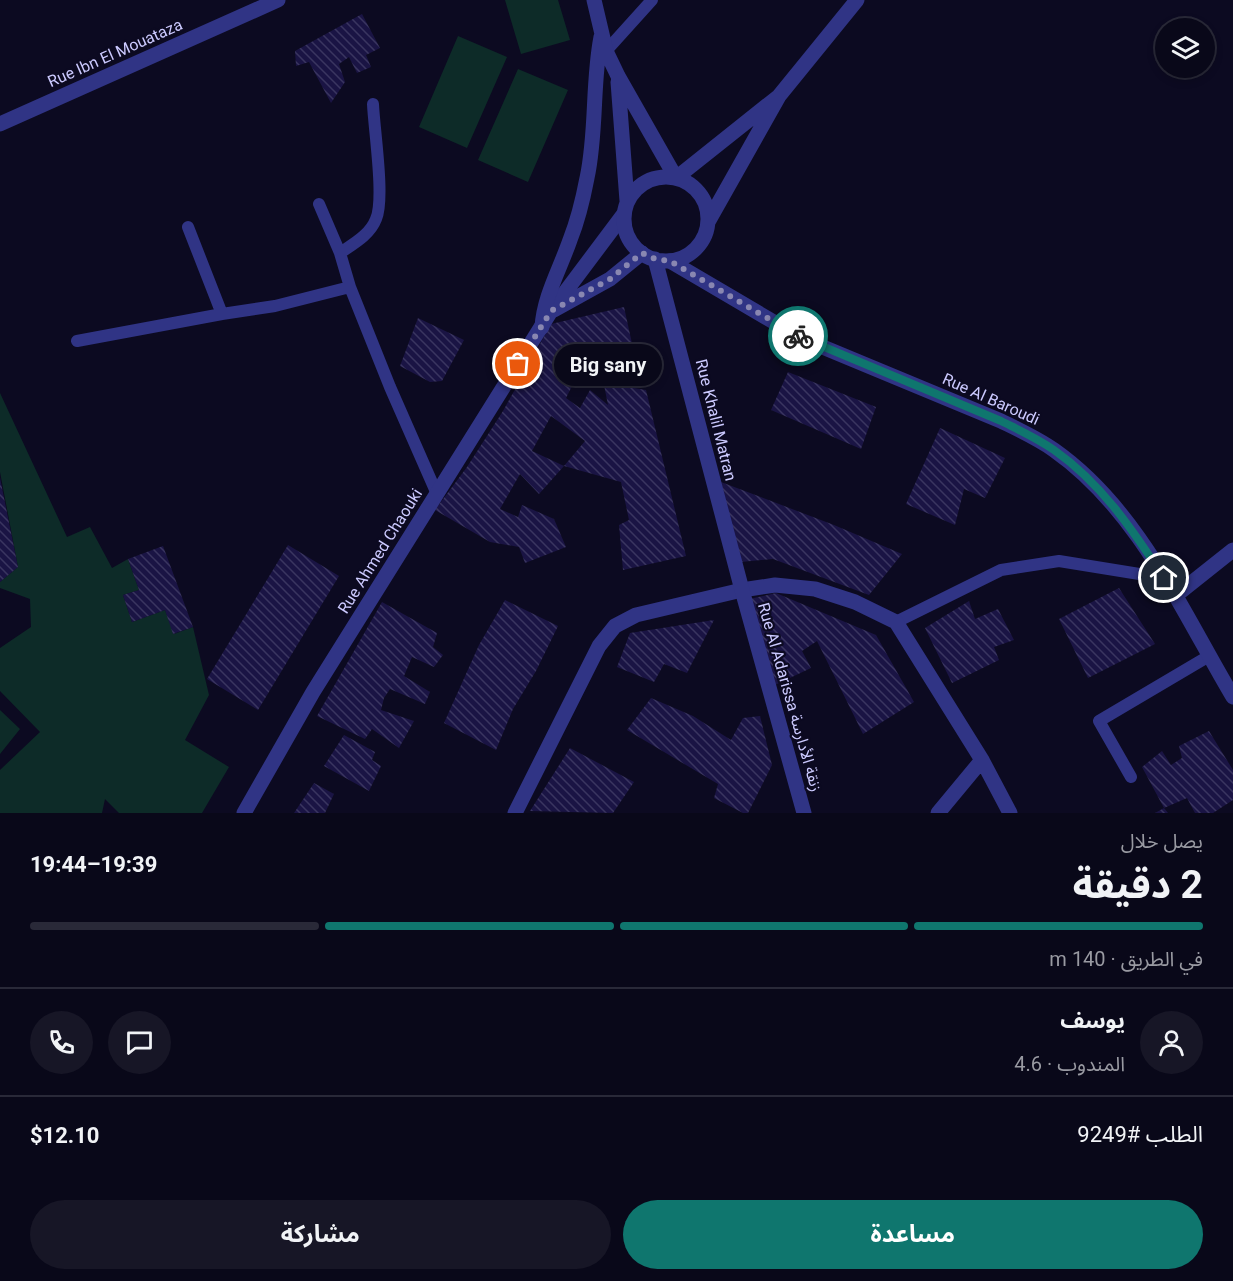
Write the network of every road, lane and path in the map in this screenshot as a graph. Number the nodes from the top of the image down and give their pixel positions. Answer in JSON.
{"nodes":[{"id":1,"x":278,"y":0,"type":"edge"},
{"id":2,"x":594,"y":0,"type":"edge"},
{"id":3,"x":652,"y":0,"type":"edge"},
{"id":4,"x":857,"y":0,"type":"edge"},
{"id":5,"x":602,"y":31,"type":"junction"},
{"id":6,"x":606,"y":51,"type":"junction"},
{"id":7,"x":618,"y":76,"type":"junction"},
{"id":8,"x":779,"y":96,"type":"junction"},
{"id":9,"x":373,"y":104,"type":"dead end"},
{"id":10,"x":0,"y":123,"type":"edge"},
{"id":11,"x":676,"y":178,"type":"junction"},
{"id":12,"x":319,"y":204,"type":"dead end"},
{"id":13,"x":625,"y":208,"type":"junction"},
{"id":14,"x":708,"y":222,"type":"junction"},
{"id":15,"x":188,"y":227,"type":"dead end"},
{"id":16,"x":340,"y":253,"type":"junction"},
{"id":17,"x":655,"y":258,"type":"junction"},
{"id":18,"x":350,"y":287,"type":"junction"},
{"id":19,"x":551,"y":311,"type":"junction"},
{"id":20,"x":222,"y":314,"type":"junction"},
{"id":21,"x":542,"y":327,"type":"junction"},
{"id":22,"x":77,"y":341,"type":"dead end"},
{"id":23,"x":437,"y":494,"type":"junction"},
{"id":24,"x":1233,"y":550,"type":"edge"},
{"id":25,"x":1164,"y":578,"type":"junction"},
{"id":26,"x":742,"y":590,"type":"junction"},
{"id":27,"x":1175,"y":596,"type":"junction"},
{"id":28,"x":896,"y":622,"type":"junction"},
{"id":29,"x":1209,"y":656,"type":"junction"},
{"id":30,"x":1233,"y":697,"type":"edge"},
{"id":31,"x":982,"y":760,"type":"junction"},
{"id":32,"x":1131,"y":777,"type":"dead end"},
{"id":33,"x":244,"y":813,"type":"edge"},
{"id":34,"x":516,"y":813,"type":"edge"},
{"id":35,"x":804,"y":813,"type":"edge"},
{"id":36,"x":938,"y":813,"type":"edge"},
{"id":37,"x":1010,"y":813,"type":"edge"}],
"edges":[{"from":1,"to":10,"type":"street","name":"Rue Ibn El Mouataza"},
{"from":2,"to":5,"type":"street"},
{"from":3,"to":6,"type":"lane"},
{"from":4,"to":8,"type":"street"},
{"from":5,"to":6,"type":"street"},
{"from":5,"to":21,"type":"street"},
{"from":6,"to":7,"type":"street"},
{"from":7,"to":11,"type":"street"},
{"from":7,"to":13,"type":"street"},
{"from":8,"to":11,"type":"street"},
{"from":8,"to":14,"type":"street"},
{"from":9,"to":16,"type":"lane"},
{"from":11,"to":13,"type":"street"},
{"from":11,"to":14,"type":"street"},
{"from":12,"to":16,"type":"lane"},
{"from":13,"to":17,"type":"street"},
{"from":13,"to":19,"type":"street","name":"Rue Ahmed Chaouki"},
{"from":14,"to":17,"type":"street"},
{"from":15,"to":20,"type":"lane"},
{"from":16,"to":18,"type":"lane"},
{"from":17,"to":19,"type":"street"},
{"from":17,"to":25,"type":"street","name":"Rue Al Baroudi"},
{"from":17,"to":26,"type":"street","name":"Rue Khalil Matran"},
{"from":18,"to":20,"type":"lane"},
{"from":18,"to":23,"type":"lane"},
{"from":19,"to":21,"type":"street","name":"Rue Ahmed Chaouki"},
{"from":20,"to":22,"type":"lane"},
{"from":21,"to":23,"type":"street","name":"Rue Ahmed Chaouki"},
{"from":23,"to":33,"type":"street","name":"Rue Ahmed Chaouki"},
{"from":24,"to":27,"type":"street"},
{"from":25,"to":27,"type":"street","name":"Rue Al Baroudi"},
{"from":25,"to":28,"type":"lane"},
{"from":26,"to":28,"type":"street"},
{"from":26,"to":34,"type":"street"},
{"from":26,"to":35,"type":"street","name":"Rue Al Adarissa زنقة الأدارسة"},
{"from":27,"to":29,"type":"street","name":"Rue Al Baroudi"},
{"from":28,"to":31,"type":"street"},
{"from":29,"to":30,"type":"street","name":"Rue Al Baroudi"},
{"from":29,"to":32,"type":"lane"},
{"from":31,"to":36,"type":"street"},
{"from":31,"to":37,"type":"street"}]}
